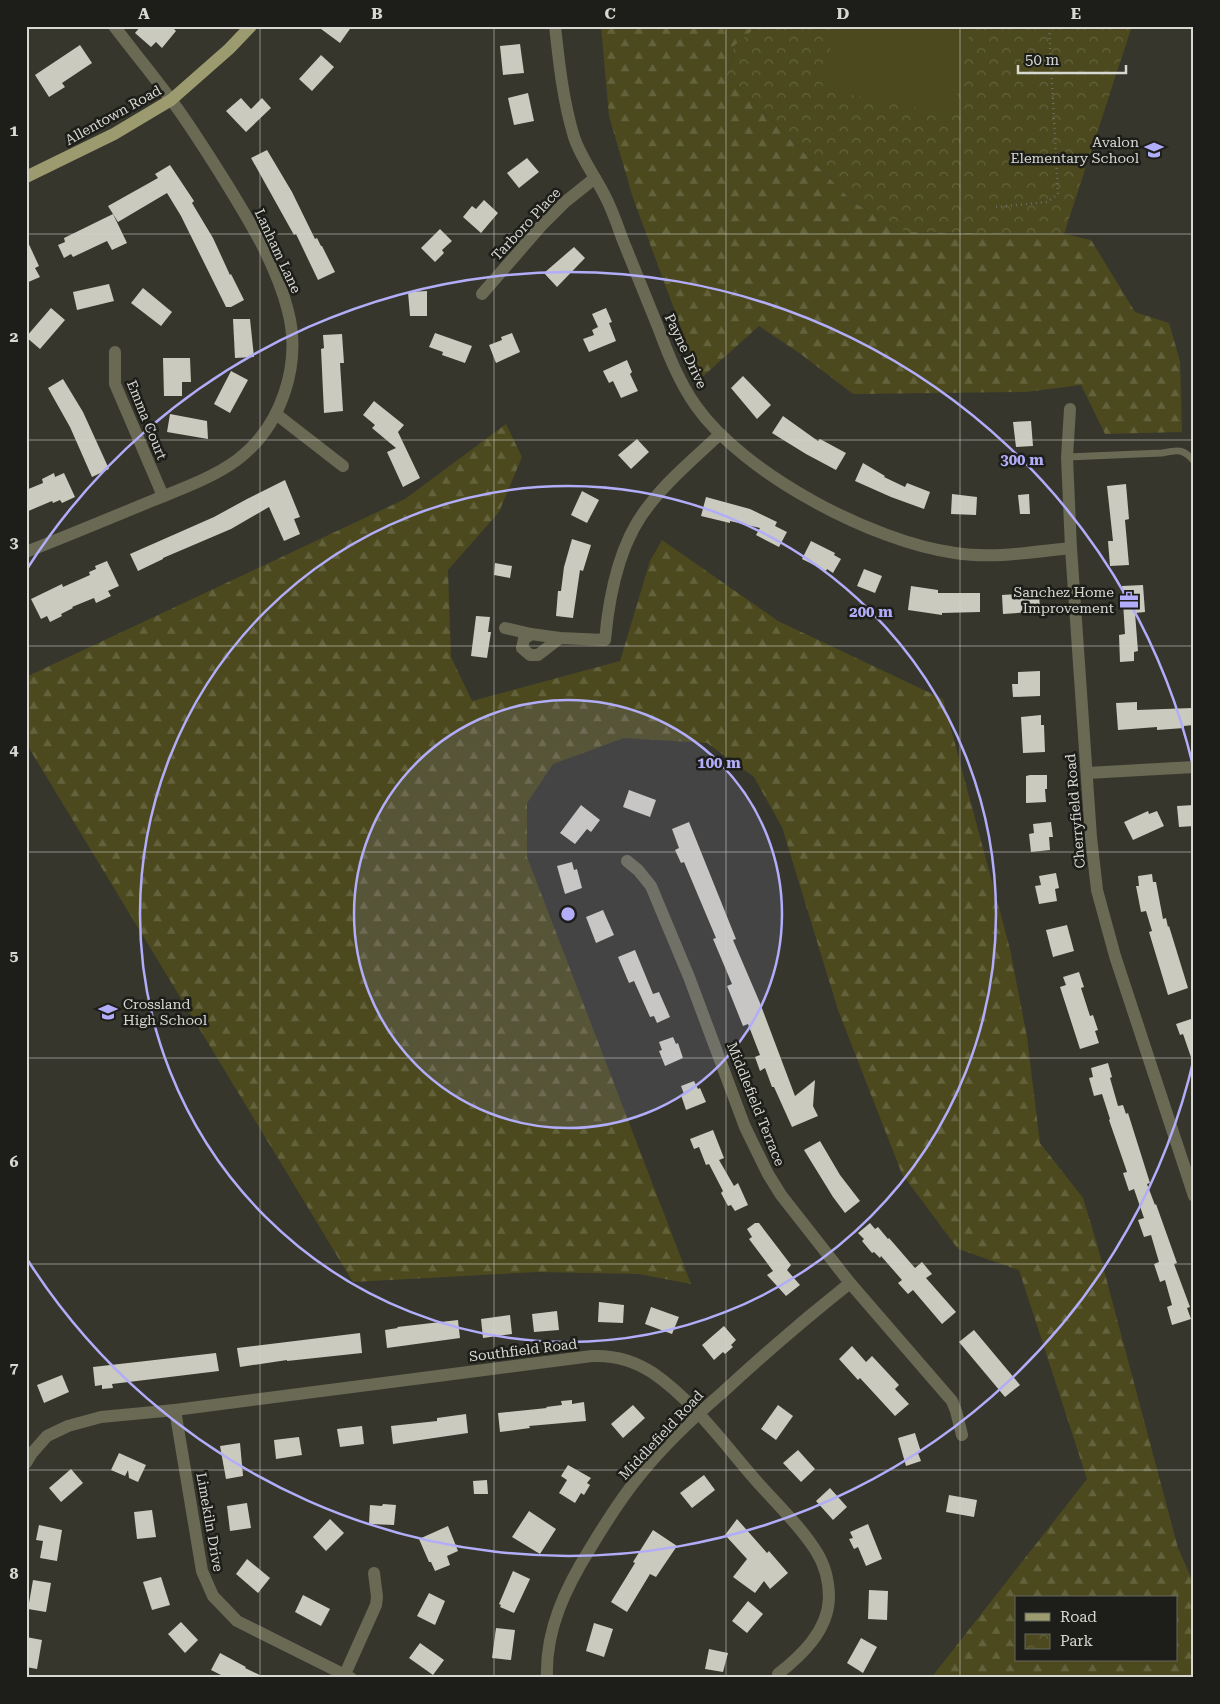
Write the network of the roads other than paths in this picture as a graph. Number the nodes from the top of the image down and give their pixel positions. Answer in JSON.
{"nodes":[{"id":1,"x":114,"y":26,"type":"edge"},
{"id":2,"x":251,"y":26,"type":"edge"},
{"id":3,"x":555,"y":26,"type":"edge"},
{"id":4,"x":172,"y":100,"type":"junction"},
{"id":5,"x":26,"y":177,"type":"edge"},
{"id":6,"x":595,"y":178,"type":"junction"},
{"id":7,"x":482,"y":294,"type":"dead end"},
{"id":8,"x":115,"y":352,"type":"dead end"},
{"id":9,"x":1070,"y":409,"type":"dead end"},
{"id":10,"x":276,"y":414,"type":"junction"},
{"id":11,"x":720,"y":434,"type":"junction"},
{"id":12,"x":1066,"y":457,"type":"junction"},
{"id":13,"x":1194,"y":461,"type":"edge"},
{"id":14,"x":343,"y":466,"type":"dead end"},
{"id":15,"x":163,"y":496,"type":"junction"},
{"id":16,"x":1071,"y":548,"type":"junction"},
{"id":17,"x":26,"y":552,"type":"edge"},
{"id":18,"x":505,"y":628,"type":"dead end"},
{"id":19,"x":531,"y":634,"type":"junction"},
{"id":20,"x":560,"y":638,"type":"junction"},
{"id":21,"x":1194,"y":767,"type":"edge"},
{"id":22,"x":1087,"y":773,"type":"junction"},
{"id":23,"x":627,"y":861,"type":"dead end"},
{"id":24,"x":1194,"y":1196,"type":"edge"},
{"id":25,"x":850,"y":1283,"type":"junction"},
{"id":26,"x":175,"y":1410,"type":"junction"},
{"id":27,"x":698,"y":1414,"type":"junction"},
{"id":28,"x":962,"y":1435,"type":"dead end"},
{"id":29,"x":26,"y":1463,"type":"edge"},
{"id":30,"x":374,"y":1573,"type":"dead end"},
{"id":31,"x":778,"y":1674,"type":"dead end"},
{"id":32,"x":348,"y":1676,"type":"edge"},
{"id":33,"x":547,"y":1678,"type":"edge"}],
"edges":[{"from":1,"to":4,"type":"street","name":"Lanham Lane"},
{"from":2,"to":4,"type":"main road","name":"Allentown Road"},
{"from":3,"to":6,"type":"street","name":"Payne Drive"},
{"from":4,"to":5,"type":"main road","name":"Allentown Road"},
{"from":4,"to":10,"type":"street","name":"Lanham Lane"},
{"from":6,"to":7,"type":"street","name":"Tarboro Place"},
{"from":6,"to":11,"type":"street","name":"Payne Drive"},
{"from":8,"to":15,"type":"street","name":"Emma Court"},
{"from":9,"to":12,"type":"street","name":"Cherryfield Road"},
{"from":10,"to":14,"type":"street"},
{"from":10,"to":15,"type":"street","name":"Lanham Lane"},
{"from":11,"to":16,"type":"street","name":"Payne Drive"},
{"from":11,"to":20,"type":"street"},
{"from":12,"to":13,"type":"lane"},
{"from":12,"to":16,"type":"street","name":"Cherryfield Road"},
{"from":15,"to":17,"type":"street","name":"Lanham Lane"},
{"from":16,"to":22,"type":"street","name":"Cherryfield Road"},
{"from":18,"to":19,"type":"street"},
{"from":19,"to":20,"type":"street"},
{"from":19,"to":20,"type":"street"},
{"from":21,"to":22,"type":"street"},
{"from":22,"to":24,"type":"street","name":"Cherryfield Road"},
{"from":23,"to":25,"type":"street","name":"Middlefield Terrace"},
{"from":25,"to":27,"type":"street","name":"Middlefield Road"},
{"from":25,"to":28,"type":"street","name":"Middlefield Terrace"},
{"from":26,"to":27,"type":"street","name":"Southfield Road"},
{"from":26,"to":29,"type":"street","name":"Southfield Road"},
{"from":26,"to":32,"type":"street","name":"Limekiln Drive"},
{"from":27,"to":31,"type":"street","name":"Southfield Road"},
{"from":27,"to":33,"type":"street","name":"Middlefield Road"},
{"from":30,"to":32,"type":"street"}]}
